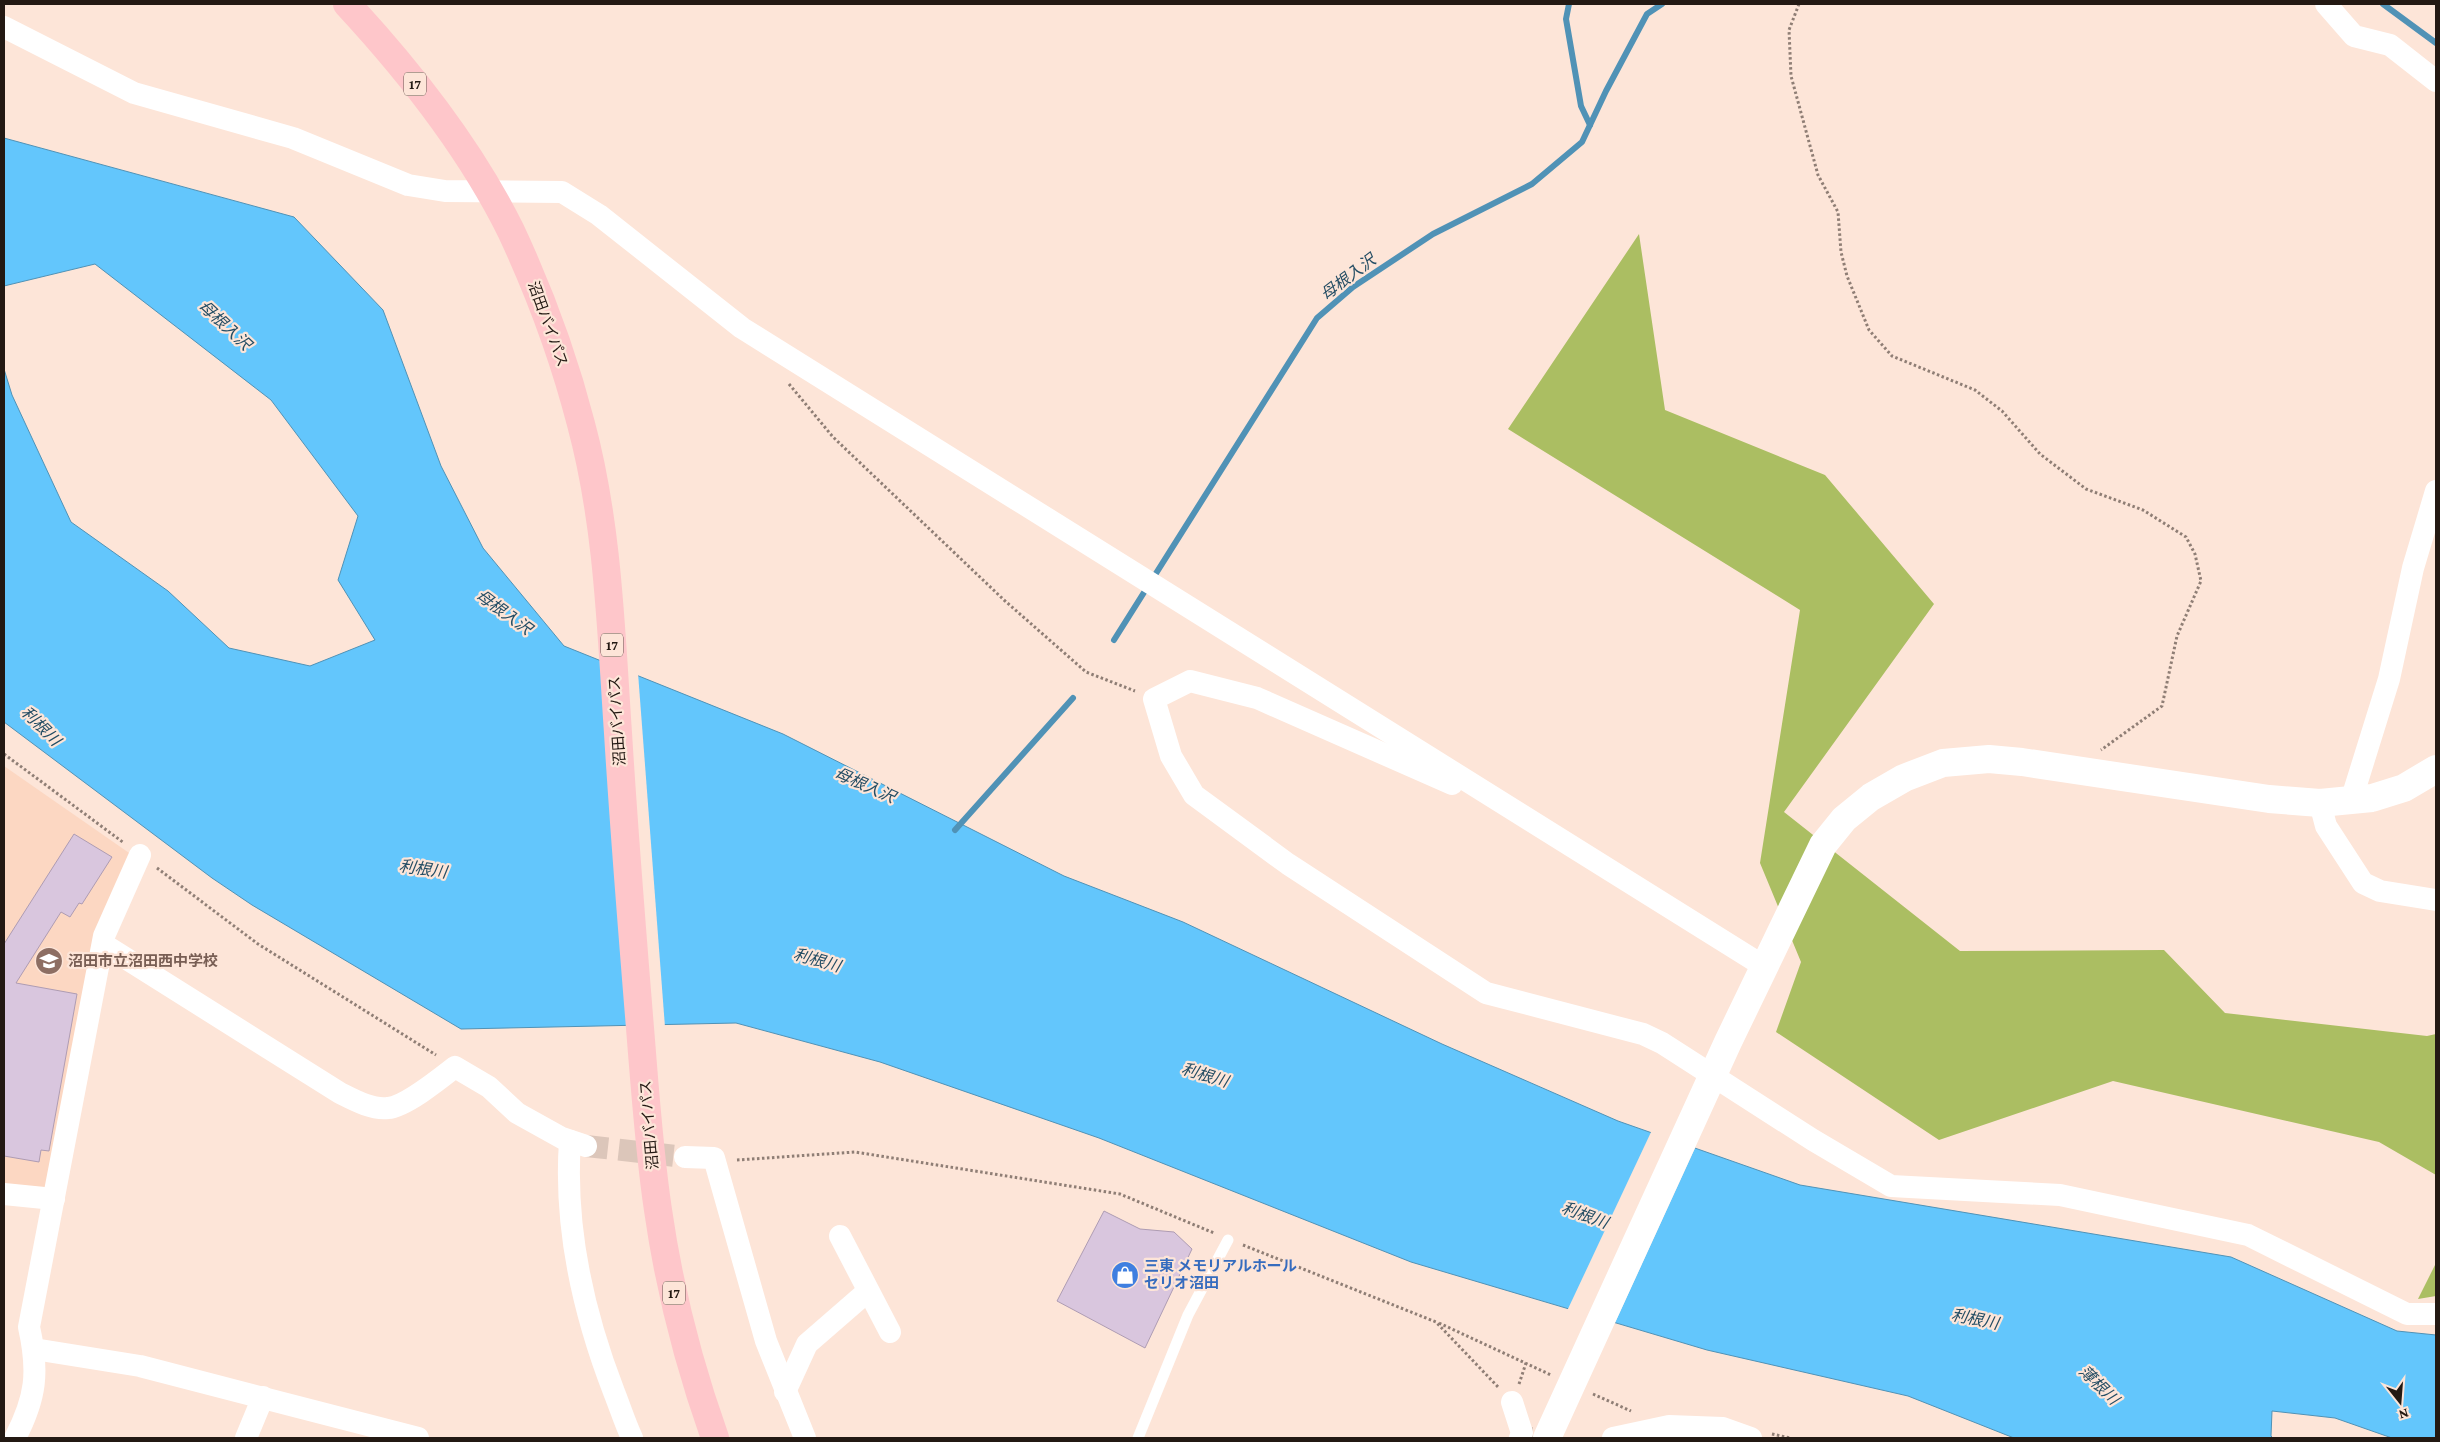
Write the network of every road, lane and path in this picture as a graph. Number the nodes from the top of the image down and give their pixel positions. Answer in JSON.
{"nodes":[{"id":1,"x":347,"y":4,"type":"edge"},
{"id":2,"x":1799,"y":4,"type":"edge"},
{"id":3,"x":2326,"y":4,"type":"edge"},
{"id":4,"x":4,"y":27,"type":"edge"},
{"id":5,"x":2436,"y":81,"type":"edge"},
{"id":6,"x":784,"y":379,"type":"dead end"},
{"id":7,"x":2436,"y":491,"type":"edge"},
{"id":8,"x":1154,"y":699,"type":"junction"},
{"id":9,"x":4,"y":754,"type":"edge"},
{"id":10,"x":2074,"y":769,"type":"junction"},
{"id":11,"x":2436,"y":769,"type":"edge"},
{"id":12,"x":2351,"y":801,"type":"junction"},
{"id":13,"x":2320,"y":802,"type":"junction"},
{"id":14,"x":1514,"y":810,"type":"junction"},
{"id":15,"x":140,"y":855,"type":"junction"},
{"id":16,"x":2436,"y":900,"type":"edge"},
{"id":17,"x":103,"y":944,"type":"junction"},
{"id":18,"x":1765,"y":967,"type":"junction"},
{"id":19,"x":455,"y":1067,"type":"junction"},
{"id":20,"x":685,"y":1157,"type":"tunnel mouth"},
{"id":21,"x":714,"y":1158,"type":"junction"},
{"id":22,"x":4,"y":1194,"type":"edge"},
{"id":23,"x":54,"y":1199,"type":"junction"},
{"id":24,"x":840,"y":1236,"type":"dead end"},
{"id":25,"x":1228,"y":1240,"type":"junction"},
{"id":26,"x":868,"y":1291,"type":"junction"},
{"id":27,"x":2436,"y":1314,"type":"edge"},
{"id":28,"x":1436,"y":1322,"type":"junction"},
{"id":29,"x":890,"y":1332,"type":"dead end"},
{"id":30,"x":34,"y":1349,"type":"junction"},
{"id":31,"x":1569,"y":1387,"type":"junction"},
{"id":32,"x":785,"y":1392,"type":"junction"},
{"id":33,"x":263,"y":1397,"type":"junction"},
{"id":34,"x":1512,"y":1402,"type":"joint"},
{"id":35,"x":1633,"y":1413,"type":"dead end"},
{"id":36,"x":1757,"y":1435,"type":"edge"},
{"id":37,"x":1530,"y":1437,"type":"edge"},
{"id":38,"x":15,"y":1438,"type":"edge"},
{"id":39,"x":246,"y":1438,"type":"edge"},
{"id":40,"x":418,"y":1438,"type":"edge"},
{"id":41,"x":632,"y":1438,"type":"edge"},
{"id":42,"x":715,"y":1438,"type":"edge"},
{"id":43,"x":805,"y":1438,"type":"edge"},
{"id":44,"x":1138,"y":1438,"type":"edge"},
{"id":45,"x":1613,"y":1438,"type":"edge"},
{"id":46,"x":1790,"y":1438,"type":"edge"}],
"edges":[{"from":1,"to":42,"type":"highway","name":"沼田バイパス","number":"17"},
{"from":2,"to":10,"type":"path"},
{"from":3,"to":5,"type":"street"},
{"from":4,"to":14,"type":"street"},
{"from":6,"to":8,"type":"path"},
{"from":7,"to":12,"type":"street"},
{"from":8,"to":14,"type":"street"},
{"from":8,"to":27,"type":"street"},
{"from":9,"to":15,"type":"path"},
{"from":10,"to":13,"type":"street"},
{"from":10,"to":18,"type":"street"},
{"from":11,"to":12,"type":"street"},
{"from":12,"to":13,"type":"street"},
{"from":13,"to":16,"type":"street"},
{"from":14,"to":18,"type":"street"},
{"from":15,"to":17,"type":"street"},
{"from":15,"to":19,"type":"path"},
{"from":17,"to":19,"type":"street"},
{"from":17,"to":23,"type":"street"},
{"from":18,"to":31,"type":"street"},
{"from":19,"to":41,"type":"street"},
{"from":20,"to":21,"type":"street"},
{"from":21,"to":25,"type":"path"},
{"from":21,"to":32,"type":"street"},
{"from":22,"to":23,"type":"street"},
{"from":23,"to":30,"type":"street"},
{"from":24,"to":26,"type":"street"},
{"from":25,"to":28,"type":"path"},
{"from":25,"to":44,"type":"lane"},
{"from":26,"to":29,"type":"street"},
{"from":26,"to":32,"type":"street"},
{"from":28,"to":31,"type":"path"},
{"from":28,"to":34,"type":"path"},
{"from":30,"to":33,"type":"street"},
{"from":30,"to":38,"type":"street"},
{"from":31,"to":35,"type":"path"},
{"from":31,"to":37,"type":"street"},
{"from":32,"to":43,"type":"street"},
{"from":33,"to":39,"type":"street"},
{"from":33,"to":40,"type":"street"},
{"from":34,"to":37,"type":"street"},
{"from":36,"to":45,"type":"street"},
{"from":36,"to":46,"type":"path"}]}
